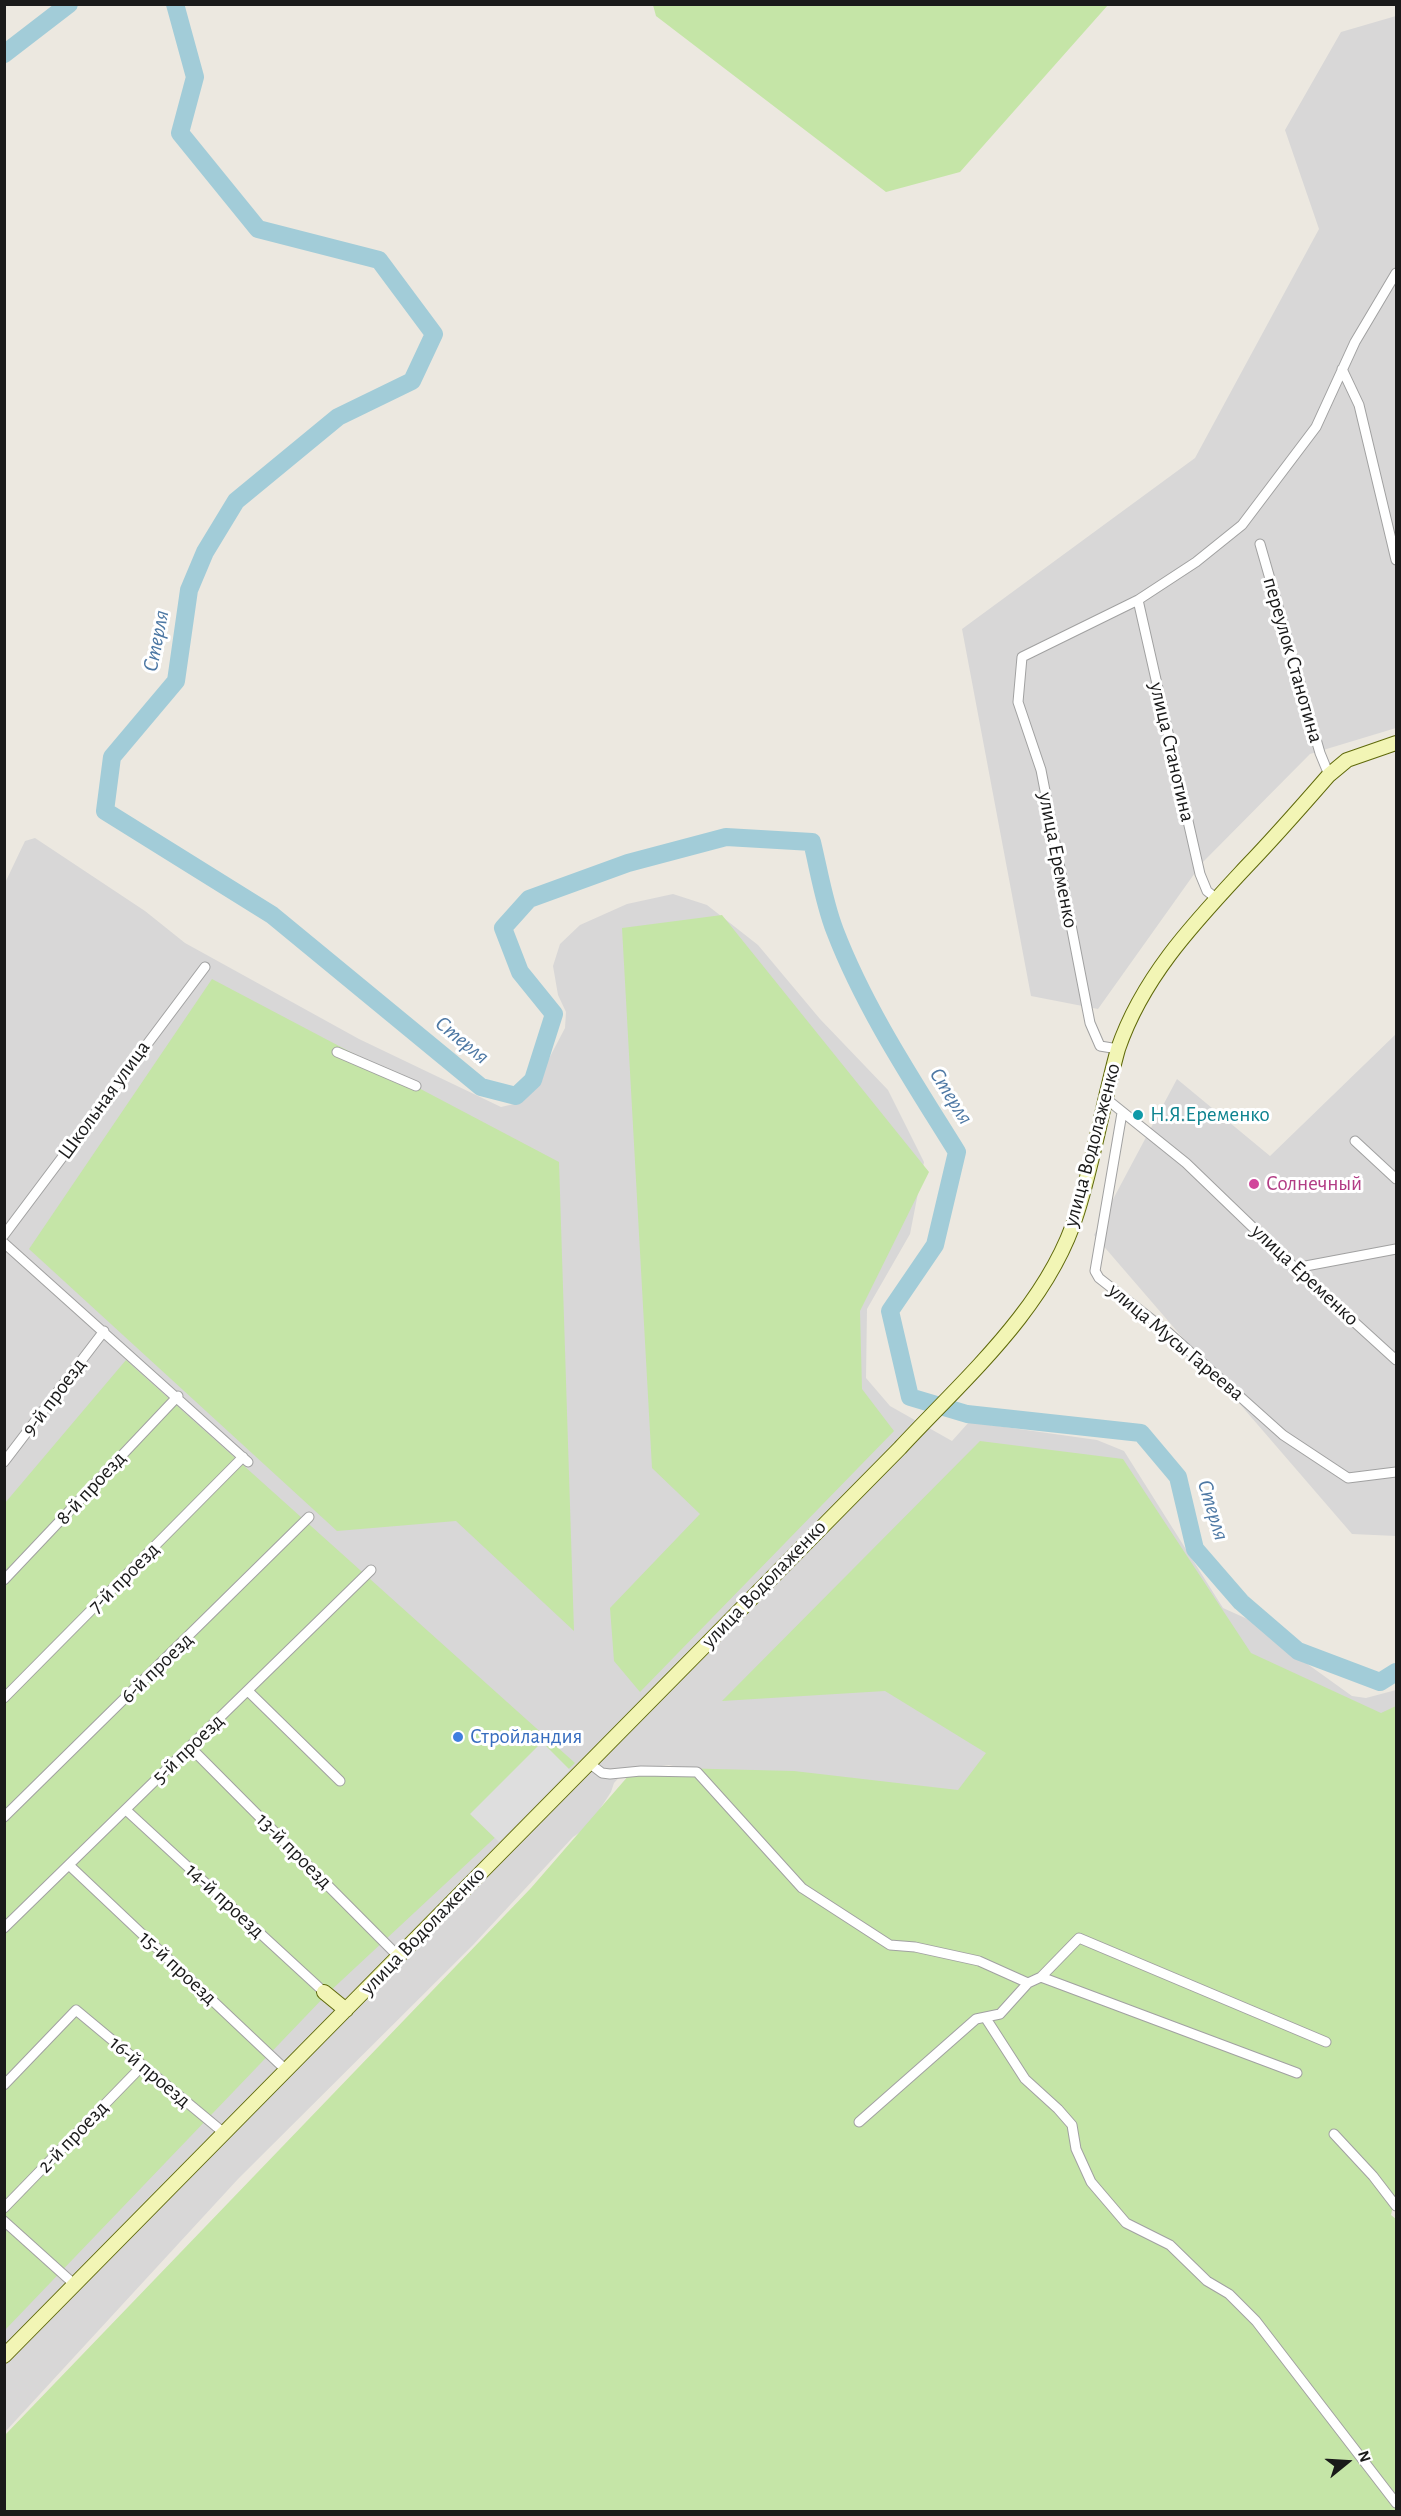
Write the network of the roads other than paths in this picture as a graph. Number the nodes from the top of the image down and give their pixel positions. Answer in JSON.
{"nodes":[{"id":1,"x":1396,"y":273,"type":"edge"},
{"id":2,"x":1342,"y":369,"type":"junction"},
{"id":3,"x":1260,"y":544,"type":"dead end"},
{"id":4,"x":1396,"y":560,"type":"edge"},
{"id":5,"x":1138,"y":600,"type":"junction"},
{"id":6,"x":1396,"y":743,"type":"edge"},
{"id":7,"x":1329,"y":775,"type":"junction"},
{"id":8,"x":1217,"y":898,"type":"junction"},
{"id":9,"x":205,"y":967,"type":"dead end"},
{"id":10,"x":1118,"y":1049,"type":"junction"},
{"id":11,"x":337,"y":1052,"type":"dead end"},
{"id":12,"x":416,"y":1086,"type":"dead end"},
{"id":13,"x":1104,"y":1097,"type":"junction"},
{"id":14,"x":1122,"y":1113,"type":"junction"},
{"id":15,"x":1354,"y":1141,"type":"dead end"},
{"id":16,"x":1396,"y":1179,"type":"edge"},
{"id":17,"x":4,"y":1235,"type":"edge"},
{"id":18,"x":4,"y":1243,"type":"edge"},
{"id":19,"x":1396,"y":1249,"type":"edge"},
{"id":20,"x":1295,"y":1268,"type":"junction"},
{"id":21,"x":104,"y":1331,"type":"junction"},
{"id":22,"x":1396,"y":1360,"type":"edge"},
{"id":23,"x":178,"y":1396,"type":"junction"},
{"id":24,"x":4,"y":1462,"type":"edge"},
{"id":25,"x":1396,"y":1473,"type":"edge"},
{"id":26,"x":309,"y":1517,"type":"dead end"},
{"id":27,"x":371,"y":1570,"type":"dead end"},
{"id":28,"x":4,"y":1580,"type":"edge"},
{"id":29,"x":248,"y":1691,"type":"junction"},
{"id":30,"x":4,"y":1698,"type":"edge"},
{"id":31,"x":190,"y":1747,"type":"junction"},
{"id":32,"x":589,"y":1763,"type":"junction"},
{"id":33,"x":340,"y":1781,"type":"dead end"},
{"id":34,"x":126,"y":1810,"type":"junction"},
{"id":35,"x":4,"y":1817,"type":"edge"},
{"id":36,"x":69,"y":1865,"type":"junction"},
{"id":37,"x":4,"y":1928,"type":"edge"},
{"id":38,"x":398,"y":1956,"type":"junction"},
{"id":39,"x":1041,"y":1977,"type":"junction"},
{"id":40,"x":1028,"y":1983,"type":"junction"},
{"id":41,"x":324,"y":1992,"type":"joint"},
{"id":42,"x":346,"y":2010,"type":"junction"},
{"id":43,"x":985,"y":2017,"type":"junction"},
{"id":44,"x":1326,"y":2042,"type":"dead end"},
{"id":45,"x":142,"y":2066,"type":"junction"},
{"id":46,"x":286,"y":2070,"type":"junction"},
{"id":47,"x":1297,"y":2073,"type":"dead end"},
{"id":48,"x":4,"y":2085,"type":"edge"},
{"id":49,"x":859,"y":2122,"type":"dead end"},
{"id":50,"x":224,"y":2133,"type":"junction"},
{"id":51,"x":1334,"y":2134,"type":"dead end"},
{"id":52,"x":1396,"y":2206,"type":"edge"},
{"id":53,"x":4,"y":2208,"type":"edge"},
{"id":54,"x":4,"y":2221,"type":"edge"},
{"id":55,"x":74,"y":2284,"type":"junction"},
{"id":56,"x":4,"y":2355,"type":"edge"},
{"id":57,"x":1396,"y":2503,"type":"edge"}],
"edges":[{"from":1,"to":2,"type":"street"},
{"from":2,"to":4,"type":"street"},
{"from":2,"to":5,"type":"street"},
{"from":3,"to":7,"type":"street","name":"переулок Станотина"},
{"from":5,"to":8,"type":"street","name":"улица Станотина"},
{"from":5,"to":10,"type":"street","name":"улица Еременко"},
{"from":6,"to":7,"type":"main road","name":"улица Водолаженко"},
{"from":7,"to":8,"type":"main road","name":"улица Водолаженко"},
{"from":8,"to":10,"type":"main road","name":"улица Водолаженко"},
{"from":9,"to":17,"type":"street","name":"Школьная улица"},
{"from":10,"to":13,"type":"main road","name":"улица Водолаженко"},
{"from":11,"to":12,"type":"street"},
{"from":13,"to":14,"type":"street","name":"улица Еременко"},
{"from":13,"to":32,"type":"main road","name":"улица Водолаженко"},
{"from":14,"to":20,"type":"street","name":"улица Еременко"},
{"from":14,"to":25,"type":"street","name":"улица Мусы Гареева"},
{"from":15,"to":16,"type":"street"},
{"from":18,"to":21,"type":"street"},
{"from":19,"to":20,"type":"street"},
{"from":20,"to":22,"type":"street","name":"улица Еременко"},
{"from":21,"to":23,"type":"street"},
{"from":21,"to":24,"type":"street","name":"9-й проезд"},
{"from":23,"to":28,"type":"street","name":"8-й проезд"},
{"from":23,"to":30,"type":"street","name":"7-й проезд"},
{"from":26,"to":35,"type":"street","name":"6-й проезд"},
{"from":27,"to":29,"type":"street","name":"5-й проезд"},
{"from":29,"to":31,"type":"street","name":"5-й проезд"},
{"from":29,"to":33,"type":"street"},
{"from":31,"to":34,"type":"street","name":"5-й проезд"},
{"from":31,"to":38,"type":"street","name":"13-й проезд"},
{"from":32,"to":38,"type":"main road","name":"улица Водолаженко"},
{"from":32,"to":40,"type":"street"},
{"from":34,"to":36,"type":"street","name":"5-й проезд"},
{"from":34,"to":41,"type":"street","name":"14-й проезд"},
{"from":36,"to":37,"type":"street","name":"5-й проезд"},
{"from":36,"to":46,"type":"street","name":"15-й проезд"},
{"from":38,"to":42,"type":"main road","name":"улица Водолаженко"},
{"from":39,"to":40,"type":"street"},
{"from":39,"to":44,"type":"street"},
{"from":39,"to":47,"type":"street"},
{"from":40,"to":43,"type":"street"},
{"from":41,"to":42,"type":"main road"},
{"from":42,"to":46,"type":"main road","name":"улица Водолаженко"},
{"from":43,"to":49,"type":"street"},
{"from":43,"to":57,"type":"street"},
{"from":45,"to":48,"type":"street","name":"16-й проезд"},
{"from":45,"to":50,"type":"street","name":"16-й проезд"},
{"from":45,"to":53,"type":"street","name":"2-й проезд"},
{"from":46,"to":50,"type":"main road","name":"улица Водолаженко"},
{"from":50,"to":55,"type":"main road","name":"улица Водолаженко"},
{"from":51,"to":52,"type":"street"},
{"from":54,"to":55,"type":"street"},
{"from":55,"to":56,"type":"main road","name":"улица Водолаженко"}]}
